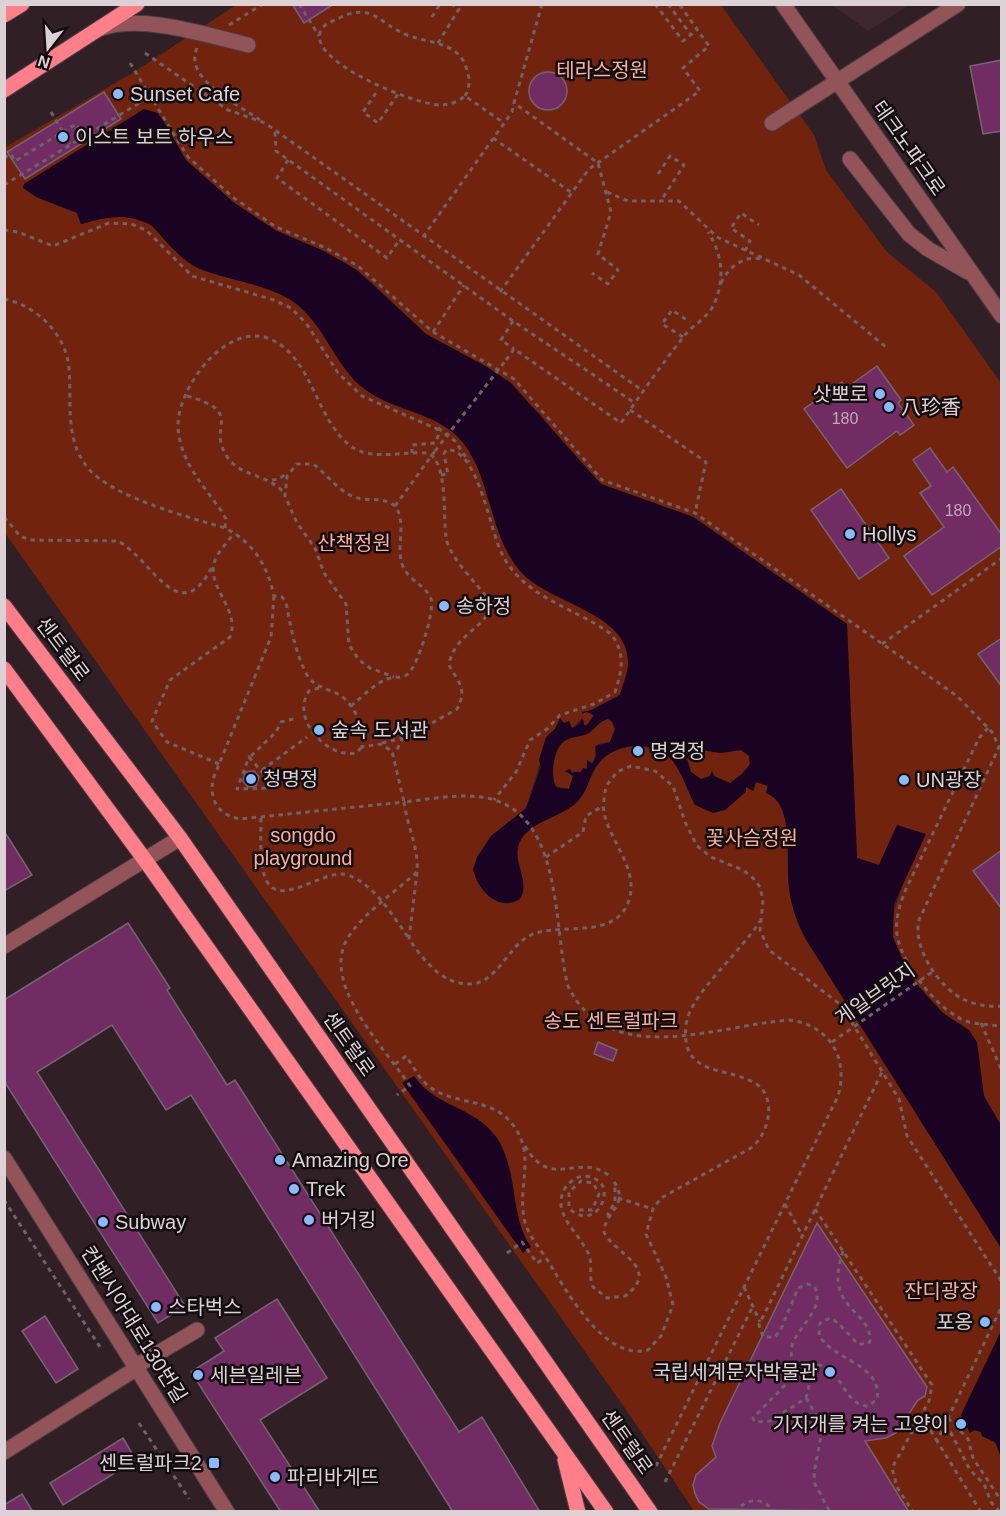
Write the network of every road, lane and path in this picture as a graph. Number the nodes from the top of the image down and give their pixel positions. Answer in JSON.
{"nodes":[{"id":1,"x":22,"y":4,"type":"edge"},
{"id":2,"x":137,"y":4,"type":"edge"},
{"id":3,"x":263,"y":4,"type":"edge"},
{"id":4,"x":299,"y":4,"type":"edge"},
{"id":5,"x":440,"y":4,"type":"edge"},
{"id":6,"x":452,"y":4,"type":"edge"},
{"id":7,"x":542,"y":4,"type":"edge"},
{"id":8,"x":655,"y":4,"type":"edge"},
{"id":9,"x":668,"y":4,"type":"edge"},
{"id":10,"x":783,"y":4,"type":"edge"},
{"id":11,"x":958,"y":4,"type":"edge"},
{"id":12,"x":680,"y":6,"type":"edge"},
{"id":13,"x":674,"y":13,"type":"junction"},
{"id":14,"x":4,"y":15,"type":"edge"},
{"id":15,"x":432,"y":17,"type":"dead end"},
{"id":16,"x":99,"y":29,"type":"junction"},
{"id":17,"x":697,"y":30,"type":"junction"},
{"id":18,"x":691,"y":35,"type":"junction"},
{"id":19,"x":211,"y":36,"type":"junction"},
{"id":20,"x":319,"y":36,"type":"junction"},
{"id":21,"x":438,"y":43,"type":"junction"},
{"id":22,"x":248,"y":45,"type":"dead end"},
{"id":23,"x":145,"y":53,"type":"dead end"},
{"id":24,"x":130,"y":63,"type":"dead end"},
{"id":25,"x":837,"y":82,"type":"junction"},
{"id":26,"x":4,"y":90,"type":"edge"},
{"id":27,"x":376,"y":93,"type":"dead end"},
{"id":28,"x":398,"y":94,"type":"junction"},
{"id":29,"x":151,"y":96,"type":"junction"},
{"id":30,"x":465,"y":96,"type":"junction"},
{"id":31,"x":514,"y":103,"type":"junction"},
{"id":32,"x":51,"y":112,"type":"dead end"},
{"id":33,"x":265,"y":123,"type":"junction"},
{"id":34,"x":504,"y":123,"type":"junction"},
{"id":35,"x":772,"y":123,"type":"dead end"},
{"id":36,"x":275,"y":131,"type":"junction"},
{"id":37,"x":63,"y":132,"type":"junction"},
{"id":38,"x":84,"y":137,"type":"junction"},
{"id":39,"x":493,"y":138,"type":"junction"},
{"id":40,"x":71,"y":145,"type":"junction"},
{"id":41,"x":4,"y":158,"type":"edge"},
{"id":42,"x":850,"y":159,"type":"dead end"},
{"id":43,"x":288,"y":160,"type":"junction"},
{"id":44,"x":598,"y":164,"type":"junction"},
{"id":45,"x":658,"y":174,"type":"dead end"},
{"id":46,"x":4,"y":184,"type":"edge"},
{"id":47,"x":605,"y":188,"type":"junction"},
{"id":48,"x":572,"y":194,"type":"junction"},
{"id":49,"x":662,"y":199,"type":"junction"},
{"id":50,"x":759,"y":225,"type":"dead end"},
{"id":51,"x":4,"y":230,"type":"edge"},
{"id":52,"x":708,"y":232,"type":"junction"},
{"id":53,"x":423,"y":237,"type":"junction"},
{"id":54,"x":400,"y":239,"type":"junction"},
{"id":55,"x":745,"y":250,"type":"junction"},
{"id":56,"x":4,"y":259,"type":"edge"},
{"id":57,"x":770,"y":262,"type":"junction"},
{"id":58,"x":592,"y":273,"type":"dead end"},
{"id":59,"x":972,"y":274,"type":"junction"},
{"id":60,"x":4,"y":284,"type":"edge"},
{"id":61,"x":464,"y":285,"type":"junction"},
{"id":62,"x":719,"y":288,"type":"junction"},
{"id":63,"x":500,"y":292,"type":"junction"},
{"id":64,"x":4,"y":299,"type":"edge"},
{"id":65,"x":1002,"y":316,"type":"edge"},
{"id":66,"x":513,"y":321,"type":"junction"},
{"id":67,"x":690,"y":322,"type":"dead end"},
{"id":68,"x":432,"y":332,"type":"junction"},
{"id":69,"x":683,"y":337,"type":"junction"},
{"id":70,"x":886,"y":347,"type":"dead end"},
{"id":71,"x":514,"y":349,"type":"junction"},
{"id":72,"x":643,"y":391,"type":"junction"},
{"id":73,"x":187,"y":395,"type":"junction"},
{"id":74,"x":635,"y":403,"type":"junction"},
{"id":75,"x":630,"y":410,"type":"junction"},
{"id":76,"x":423,"y":422,"type":"junction"},
{"id":77,"x":412,"y":453,"type":"junction"},
{"id":78,"x":432,"y":455,"type":"junction"},
{"id":79,"x":473,"y":470,"type":"junction"},
{"id":80,"x":289,"y":471,"type":"junction"},
{"id":81,"x":441,"y":475,"type":"junction"},
{"id":82,"x":267,"y":479,"type":"junction"},
{"id":83,"x":284,"y":493,"type":"junction"},
{"id":84,"x":395,"y":506,"type":"junction"},
{"id":85,"x":695,"y":513,"type":"junction"},
{"id":86,"x":4,"y":517,"type":"edge"},
{"id":87,"x":225,"y":528,"type":"junction"},
{"id":88,"x":234,"y":533,"type":"junction"},
{"id":89,"x":1002,"y":558,"type":"edge"},
{"id":90,"x":215,"y":561,"type":"junction"},
{"id":91,"x":274,"y":596,"type":"junction"},
{"id":92,"x":4,"y":606,"type":"edge"},
{"id":93,"x":882,"y":644,"type":"junction"},
{"id":94,"x":4,"y":669,"type":"edge"},
{"id":95,"x":376,"y":671,"type":"junction"},
{"id":96,"x":394,"y":677,"type":"junction"},
{"id":97,"x":379,"y":683,"type":"junction"},
{"id":98,"x":323,"y":689,"type":"junction"},
{"id":99,"x":351,"y":706,"type":"junction"},
{"id":100,"x":297,"y":718,"type":"dead end"},
{"id":101,"x":988,"y":728,"type":"junction"},
{"id":102,"x":409,"y":735,"type":"junction"},
{"id":103,"x":308,"y":737,"type":"dead end"},
{"id":104,"x":372,"y":744,"type":"junction"},
{"id":105,"x":362,"y":747,"type":"junction"},
{"id":106,"x":395,"y":755,"type":"junction"},
{"id":107,"x":251,"y":756,"type":"junction"},
{"id":108,"x":219,"y":764,"type":"junction"},
{"id":109,"x":262,"y":770,"type":"junction"},
{"id":110,"x":493,"y":800,"type":"junction"},
{"id":111,"x":404,"y":802,"type":"junction"},
{"id":112,"x":603,"y":806,"type":"junction"},
{"id":113,"x":261,"y":817,"type":"junction"},
{"id":114,"x":180,"y":838,"type":"junction"},
{"id":115,"x":546,"y":857,"type":"junction"},
{"id":116,"x":145,"y":860,"type":"junction"},
{"id":117,"x":417,"y":872,"type":"junction"},
{"id":118,"x":383,"y":903,"type":"junction"},
{"id":119,"x":761,"y":919,"type":"junction"},
{"id":120,"x":559,"y":930,"type":"junction"},
{"id":121,"x":409,"y":939,"type":"junction"},
{"id":122,"x":4,"y":945,"type":"edge"},
{"id":123,"x":935,"y":970,"type":"junction"},
{"id":124,"x":1002,"y":1006,"type":"edge"},
{"id":125,"x":1002,"y":1022,"type":"edge"},
{"id":126,"x":981,"y":1023,"type":"junction"},
{"id":127,"x":993,"y":1025,"type":"junction"},
{"id":128,"x":1002,"y":1027,"type":"edge"},
{"id":129,"x":686,"y":1033,"type":"junction"},
{"id":130,"x":832,"y":1042,"type":"junction"},
{"id":131,"x":395,"y":1064,"type":"junction"},
{"id":132,"x":1002,"y":1071,"type":"edge"},
{"id":133,"x":882,"y":1072,"type":"junction"},
{"id":134,"x":397,"y":1095,"type":"dead end"},
{"id":135,"x":520,"y":1136,"type":"junction"},
{"id":136,"x":4,"y":1158,"type":"edge"},
{"id":137,"x":617,"y":1198,"type":"junction"},
{"id":138,"x":4,"y":1200,"type":"edge"},
{"id":139,"x":785,"y":1204,"type":"junction"},
{"id":140,"x":653,"y":1209,"type":"junction"},
{"id":141,"x":815,"y":1209,"type":"junction"},
{"id":142,"x":579,"y":1210,"type":"dead end"},
{"id":143,"x":802,"y":1235,"type":"junction"},
{"id":144,"x":843,"y":1251,"type":"junction"},
{"id":145,"x":507,"y":1253,"type":"dead end"},
{"id":146,"x":545,"y":1258,"type":"junction"},
{"id":147,"x":1002,"y":1282,"type":"edge"},
{"id":148,"x":744,"y":1287,"type":"junction"},
{"id":149,"x":753,"y":1306,"type":"junction"},
{"id":150,"x":1002,"y":1306,"type":"edge"},
{"id":151,"x":760,"y":1322,"type":"junction"},
{"id":152,"x":197,"y":1330,"type":"dead end"},
{"id":153,"x":102,"y":1350,"type":"dead end"},
{"id":154,"x":136,"y":1367,"type":"junction"},
{"id":155,"x":806,"y":1398,"type":"junction"},
{"id":156,"x":921,"y":1415,"type":"junction"},
{"id":157,"x":948,"y":1418,"type":"junction"},
{"id":158,"x":139,"y":1423,"type":"dead end"},
{"id":159,"x":944,"y":1426,"type":"junction"},
{"id":160,"x":937,"y":1442,"type":"junction"},
{"id":161,"x":4,"y":1452,"type":"edge"},
{"id":162,"x":563,"y":1452,"type":"junction"},
{"id":163,"x":655,"y":1468,"type":"dead end"},
{"id":164,"x":665,"y":1482,"type":"dead end"},
{"id":165,"x":189,"y":1499,"type":"dead end"},
{"id":166,"x":1002,"y":1502,"type":"edge"},
{"id":167,"x":227,"y":1512,"type":"edge"},
{"id":168,"x":578,"y":1512,"type":"edge"},
{"id":169,"x":606,"y":1512,"type":"edge"},
{"id":170,"x":650,"y":1512,"type":"edge"},
{"id":171,"x":734,"y":1512,"type":"edge"},
{"id":172,"x":775,"y":1512,"type":"edge"},
{"id":173,"x":830,"y":1512,"type":"edge"},
{"id":174,"x":912,"y":1512,"type":"edge"},
{"id":175,"x":981,"y":1512,"type":"edge"},
{"id":176,"x":1000,"y":1512,"type":"edge"}],
"edges":[{"from":1,"to":14,"type":"main road"},
{"from":2,"to":16,"type":"main road"},
{"from":3,"to":19,"type":"path"},
{"from":4,"to":20,"type":"path"},
{"from":5,"to":15,"type":"path"},
{"from":6,"to":21,"type":"path"},
{"from":7,"to":31,"type":"path"},
{"from":8,"to":18,"type":"path"},
{"from":9,"to":13,"type":"path"},
{"from":10,"to":25,"type":"street","name":"테크노파크로"},
{"from":11,"to":25,"type":"street"},
{"from":12,"to":13,"type":"path"},
{"from":12,"to":17,"type":"path"},
{"from":13,"to":18,"type":"path"},
{"from":16,"to":19,"type":"street"},
{"from":16,"to":26,"type":"main road"},
{"from":17,"to":18,"type":"path"},
{"from":17,"to":44,"type":"path"},
{"from":19,"to":22,"type":"street"},
{"from":19,"to":33,"type":"path"},
{"from":20,"to":21,"type":"path"},
{"from":20,"to":28,"type":"path"},
{"from":21,"to":30,"type":"path"},
{"from":23,"to":33,"type":"path"},
{"from":24,"to":29,"type":"path"},
{"from":25,"to":35,"type":"street"},
{"from":25,"to":59,"type":"street","name":"테크노파크로"},
{"from":27,"to":28,"type":"path"},
{"from":28,"to":30,"type":"path"},
{"from":29,"to":38,"type":"path"},
{"from":29,"to":68,"type":"path"},
{"from":30,"to":34,"type":"path"},
{"from":31,"to":34,"type":"path"},
{"from":31,"to":44,"type":"path"},
{"from":32,"to":37,"type":"path"},
{"from":33,"to":36,"type":"path"},
{"from":34,"to":39,"type":"path"},
{"from":36,"to":43,"type":"path"},
{"from":36,"to":53,"type":"path"},
{"from":37,"to":38,"type":"path"},
{"from":37,"to":40,"type":"path"},
{"from":37,"to":41,"type":"path"},
{"from":38,"to":40,"type":"path"},
{"from":39,"to":48,"type":"path"},
{"from":39,"to":53,"type":"path"},
{"from":40,"to":46,"type":"path"},
{"from":42,"to":59,"type":"street"},
{"from":43,"to":54,"type":"path"},
{"from":43,"to":54,"type":"path"},
{"from":44,"to":47,"type":"path"},
{"from":44,"to":48,"type":"path"},
{"from":45,"to":49,"type":"path"},
{"from":47,"to":49,"type":"path"},
{"from":47,"to":58,"type":"path"},
{"from":48,"to":63,"type":"path"},
{"from":49,"to":52,"type":"path"},
{"from":50,"to":55,"type":"path"},
{"from":51,"to":76,"type":"path"},
{"from":52,"to":55,"type":"path"},
{"from":52,"to":62,"type":"path"},
{"from":53,"to":63,"type":"path"},
{"from":54,"to":61,"type":"path"},
{"from":55,"to":57,"type":"path"},
{"from":56,"to":60,"type":"path"},
{"from":57,"to":62,"type":"path"},
{"from":57,"to":70,"type":"path"},
{"from":59,"to":65,"type":"street","name":"테크노파크로"},
{"from":61,"to":66,"type":"path"},
{"from":61,"to":68,"type":"path"},
{"from":62,"to":69,"type":"path"},
{"from":63,"to":72,"type":"path"},
{"from":64,"to":87,"type":"path"},
{"from":66,"to":71,"type":"path"},
{"from":66,"to":74,"type":"path"},
{"from":67,"to":69,"type":"path"},
{"from":68,"to":85,"type":"path"},
{"from":69,"to":72,"type":"path"},
{"from":71,"to":75,"type":"path"},
{"from":71,"to":78,"type":"path","bridge":true},
{"from":72,"to":74,"type":"path"},
{"from":73,"to":77,"type":"path"},
{"from":73,"to":82,"type":"path"},
{"from":73,"to":87,"type":"path"},
{"from":74,"to":75,"type":"path"},
{"from":75,"to":85,"type":"path"},
{"from":76,"to":77,"type":"path"},
{"from":76,"to":79,"type":"path"},
{"from":77,"to":78,"type":"path"},
{"from":78,"to":81,"type":"path"},
{"from":78,"to":84,"type":"path"},
{"from":79,"to":81,"type":"path"},
{"from":79,"to":110,"type":"path"},
{"from":80,"to":82,"type":"path"},
{"from":80,"to":83,"type":"path"},
{"from":80,"to":84,"type":"path"},
{"from":81,"to":102,"type":"path"},
{"from":82,"to":83,"type":"path"},
{"from":83,"to":95,"type":"path"},
{"from":84,"to":96,"type":"path"},
{"from":85,"to":93,"type":"path"},
{"from":86,"to":90,"type":"path"},
{"from":87,"to":88,"type":"path"},
{"from":88,"to":90,"type":"path"},
{"from":88,"to":91,"type":"path"},
{"from":89,"to":93,"type":"path"},
{"from":90,"to":108,"type":"path"},
{"from":91,"to":98,"type":"path"},
{"from":91,"to":108,"type":"path"},
{"from":92,"to":114,"type":"main road","name":"센트럴로"},
{"from":93,"to":101,"type":"path"},
{"from":94,"to":116,"type":"main road"},
{"from":95,"to":96,"type":"path"},
{"from":95,"to":97,"type":"path"},
{"from":96,"to":97,"type":"path"},
{"from":97,"to":99,"type":"path"},
{"from":98,"to":99,"type":"path"},
{"from":98,"to":105,"type":"path"},
{"from":99,"to":105,"type":"path"},
{"from":100,"to":107,"type":"path"},
{"from":101,"to":123,"type":"path"},
{"from":101,"to":126,"type":"path"},
{"from":102,"to":104,"type":"path"},
{"from":102,"to":106,"type":"path"},
{"from":103,"to":109,"type":"path"},
{"from":104,"to":105,"type":"path"},
{"from":104,"to":106,"type":"path"},
{"from":106,"to":111,"type":"path"},
{"from":107,"to":109,"type":"path"},
{"from":107,"to":109,"type":"path"},
{"from":108,"to":113,"type":"path"},
{"from":110,"to":111,"type":"path"},
{"from":110,"to":115,"type":"path"},
{"from":111,"to":113,"type":"path"},
{"from":111,"to":117,"type":"path"},
{"from":112,"to":115,"type":"path"},
{"from":112,"to":119,"type":"path"},
{"from":112,"to":120,"type":"path"},
{"from":113,"to":118,"type":"path"},
{"from":114,"to":116,"type":"street"},
{"from":114,"to":170,"type":"main road","name":"센트럴로"},
{"from":115,"to":120,"type":"path"},
{"from":116,"to":122,"type":"street"},
{"from":116,"to":162,"type":"main road"},
{"from":117,"to":118,"type":"path"},
{"from":117,"to":121,"type":"path"},
{"from":118,"to":121,"type":"path"},
{"from":118,"to":131,"type":"path"},
{"from":119,"to":129,"type":"path"},
{"from":119,"to":133,"type":"path"},
{"from":120,"to":121,"type":"path"},
{"from":120,"to":129,"type":"path"},
{"from":123,"to":124,"type":"path"},
{"from":123,"to":130,"type":"path","name":"게일브릿지","bridge":true},
{"from":125,"to":127,"type":"path"},
{"from":126,"to":127,"type":"path"},
{"from":126,"to":132,"type":"path"},
{"from":127,"to":128,"type":"path"},
{"from":129,"to":130,"type":"path"},
{"from":129,"to":140,"type":"path"},
{"from":130,"to":139,"type":"path"},
{"from":131,"to":134,"type":"path"},
{"from":131,"to":135,"type":"path"},
{"from":133,"to":141,"type":"path"},
{"from":133,"to":147,"type":"path"},
{"from":135,"to":137,"type":"path"},
{"from":135,"to":146,"type":"path"},
{"from":136,"to":154,"type":"street","name":"컨벤시아대로130번길"},
{"from":137,"to":140,"type":"path"},
{"from":137,"to":142,"type":"path"},
{"from":138,"to":153,"type":"path"},
{"from":139,"to":143,"type":"path"},
{"from":139,"to":148,"type":"path"},
{"from":140,"to":146,"type":"path"},
{"from":141,"to":143,"type":"path"},
{"from":141,"to":144,"type":"path"},
{"from":143,"to":151,"type":"path"},
{"from":144,"to":155,"type":"path"},
{"from":144,"to":156,"type":"path"},
{"from":145,"to":146,"type":"path"},
{"from":148,"to":149,"type":"path"},
{"from":148,"to":163,"type":"path"},
{"from":149,"to":151,"type":"path"},
{"from":149,"to":164,"type":"path"},
{"from":150,"to":157,"type":"path"},
{"from":151,"to":155,"type":"path"},
{"from":152,"to":154,"type":"street"},
{"from":154,"to":161,"type":"street"},
{"from":154,"to":167,"type":"street","name":"컨벤시아대로130번길"},
{"from":155,"to":173,"type":"path"},
{"from":156,"to":160,"type":"path"},
{"from":156,"to":174,"type":"path"},
{"from":157,"to":159,"type":"path"},
{"from":157,"to":166,"type":"path"},
{"from":158,"to":165,"type":"path"},
{"from":159,"to":160,"type":"path"},
{"from":159,"to":176,"type":"path"},
{"from":160,"to":175,"type":"path"},
{"from":162,"to":168,"type":"main road"},
{"from":162,"to":169,"type":"main road"},
{"from":171,"to":172,"type":"path"}]}
